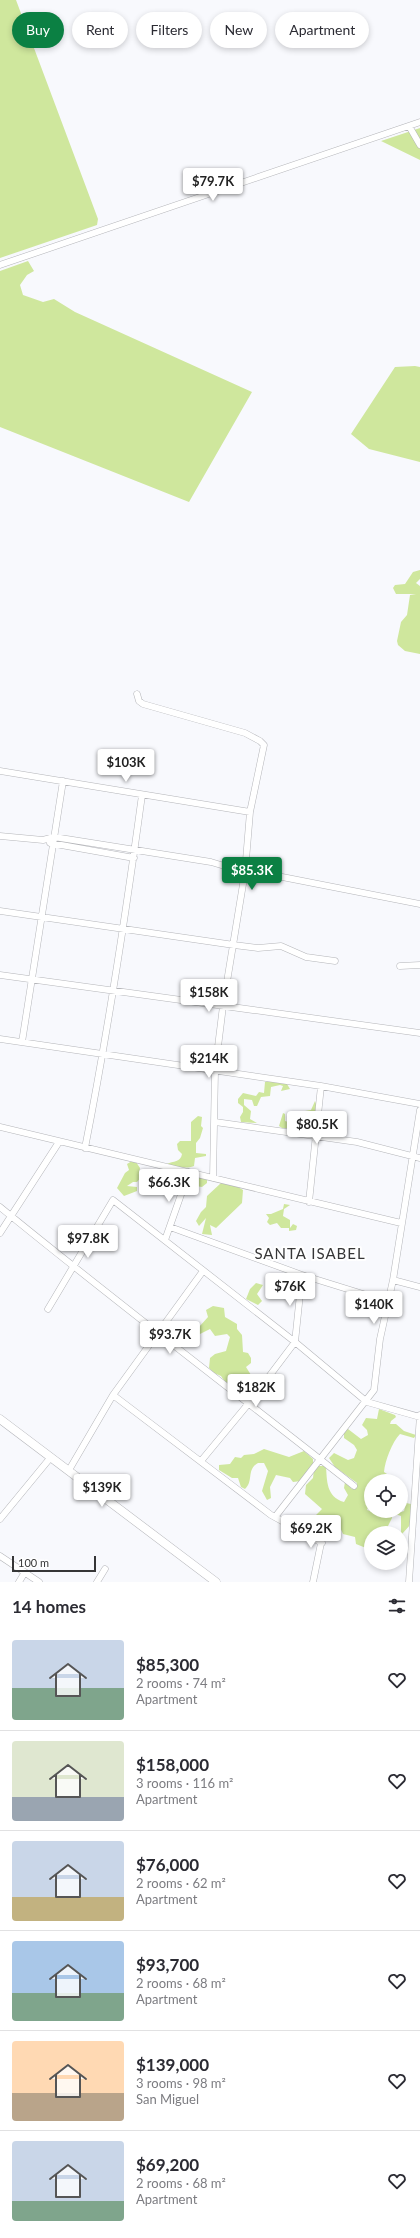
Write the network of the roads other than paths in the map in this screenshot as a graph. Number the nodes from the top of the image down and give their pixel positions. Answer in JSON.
{"nodes":[{"id":1,"x":420,"y":122,"type":"edge"},
{"id":2,"x":409,"y":126,"type":"junction"},
{"id":3,"x":420,"y":145,"type":"edge"},
{"id":4,"x":0,"y":265,"type":"edge"},
{"id":5,"x":137,"y":694,"type":"dead end"},
{"id":6,"x":0,"y":771,"type":"edge"},
{"id":7,"x":62,"y":782,"type":"junction"},
{"id":8,"x":142,"y":795,"type":"junction"},
{"id":9,"x":250,"y":812,"type":"junction"},
{"id":10,"x":0,"y":836,"type":"edge"},
{"id":11,"x":54,"y":837,"type":"junction"},
{"id":12,"x":43,"y":840,"type":"junction"},
{"id":13,"x":53,"y":845,"type":"junction"},
{"id":14,"x":135,"y":850,"type":"junction"},
{"id":15,"x":134,"y":858,"type":"junction"},
{"id":16,"x":245,"y":872,"type":"junction"},
{"id":17,"x":420,"y":904,"type":"edge"},
{"id":18,"x":0,"y":911,"type":"edge"},
{"id":19,"x":41,"y":917,"type":"junction"},
{"id":20,"x":124,"y":928,"type":"junction"},
{"id":21,"x":234,"y":946,"type":"junction"},
{"id":22,"x":335,"y":960,"type":"dead end"},
{"id":23,"x":420,"y":965,"type":"edge"},
{"id":24,"x":400,"y":966,"type":"dead end"},
{"id":25,"x":0,"y":975,"type":"edge"},
{"id":26,"x":32,"y":980,"type":"junction"},
{"id":27,"x":114,"y":990,"type":"junction"},
{"id":28,"x":223,"y":1006,"type":"junction"},
{"id":29,"x":420,"y":1033,"type":"edge"},
{"id":30,"x":0,"y":1039,"type":"edge"},
{"id":31,"x":22,"y":1042,"type":"junction"},
{"id":32,"x":103,"y":1055,"type":"junction"},
{"id":33,"x":215,"y":1071,"type":"junction"},
{"id":34,"x":321,"y":1086,"type":"junction"},
{"id":35,"x":420,"y":1104,"type":"edge"},
{"id":36,"x":420,"y":1110,"type":"edge"},
{"id":37,"x":215,"y":1122,"type":"junction"},
{"id":38,"x":0,"y":1127,"type":"edge"},
{"id":39,"x":316,"y":1135,"type":"junction"},
{"id":40,"x":59,"y":1142,"type":"junction"},
{"id":41,"x":84,"y":1148,"type":"junction"},
{"id":42,"x":412,"y":1156,"type":"junction"},
{"id":43,"x":420,"y":1158,"type":"edge"},
{"id":44,"x":189,"y":1172,"type":"junction"},
{"id":45,"x":213,"y":1178,"type":"junction"},
{"id":46,"x":309,"y":1202,"type":"junction"},
{"id":47,"x":0,"y":1207,"type":"edge"},
{"id":48,"x":12,"y":1217,"type":"junction"},
{"id":49,"x":401,"y":1222,"type":"junction"},
{"id":50,"x":170,"y":1228,"type":"junction"},
{"id":51,"x":0,"y":1233,"type":"edge"},
{"id":52,"x":165,"y":1240,"type":"junction"},
{"id":53,"x":73,"y":1266,"type":"junction"},
{"id":54,"x":203,"y":1271,"type":"junction"},
{"id":55,"x":302,"y":1274,"type":"junction"},
{"id":56,"x":393,"y":1280,"type":"junction"},
{"id":57,"x":420,"y":1287,"type":"edge"},
{"id":58,"x":389,"y":1302,"type":"junction"},
{"id":59,"x":48,"y":1308,"type":"dead end"},
{"id":60,"x":156,"y":1333,"type":"junction"},
{"id":61,"x":295,"y":1342,"type":"junction"},
{"id":62,"x":113,"y":1395,"type":"junction"},
{"id":63,"x":366,"y":1402,"type":"junction"},
{"id":64,"x":249,"y":1403,"type":"junction"},
{"id":65,"x":420,"y":1413,"type":"edge"},
{"id":66,"x":420,"y":1417,"type":"edge"},
{"id":67,"x":0,"y":1419,"type":"edge"},
{"id":68,"x":51,"y":1457,"type":"junction"},
{"id":69,"x":319,"y":1459,"type":"junction"},
{"id":70,"x":201,"y":1461,"type":"junction"},
{"id":71,"x":68,"y":1470,"type":"junction"},
{"id":72,"x":354,"y":1486,"type":"dead end"},
{"id":73,"x":275,"y":1517,"type":"junction"},
{"id":74,"x":417,"y":1518,"type":"edge"},
{"id":75,"x":0,"y":1519,"type":"edge"},
{"id":76,"x":326,"y":1520,"type":"dead end"},
{"id":77,"x":322,"y":1543,"type":"junction"},
{"id":78,"x":0,"y":1556,"type":"edge"},
{"id":79,"x":105,"y":1569,"type":"dead end"},
{"id":80,"x":25,"y":1572,"type":"junction"},
{"id":81,"x":213,"y":1581,"type":"edge"},
{"id":82,"x":19,"y":1582,"type":"edge"},
{"id":83,"x":40,"y":1582,"type":"edge"},
{"id":84,"x":97,"y":1582,"type":"edge"},
{"id":85,"x":313,"y":1582,"type":"edge"},
{"id":86,"x":409,"y":1582,"type":"edge"}],
"edges":[{"from":1,"to":2,"type":"street"},
{"from":2,"to":3,"type":"street"},
{"from":2,"to":4,"type":"street"},
{"from":5,"to":9,"type":"street"},
{"from":6,"to":7,"type":"street"},
{"from":7,"to":8,"type":"street"},
{"from":7,"to":11,"type":"street"},
{"from":8,"to":9,"type":"street"},
{"from":8,"to":14,"type":"street"},
{"from":9,"to":16,"type":"street"},
{"from":10,"to":12,"type":"street"},
{"from":11,"to":12,"type":"street"},
{"from":11,"to":13,"type":"street"},
{"from":11,"to":14,"type":"street"},
{"from":12,"to":13,"type":"street"},
{"from":13,"to":15,"type":"street"},
{"from":13,"to":19,"type":"street"},
{"from":14,"to":15,"type":"street"},
{"from":14,"to":16,"type":"street"},
{"from":15,"to":20,"type":"street"},
{"from":16,"to":17,"type":"street"},
{"from":16,"to":21,"type":"street"},
{"from":18,"to":19,"type":"street"},
{"from":19,"to":20,"type":"street"},
{"from":19,"to":26,"type":"street"},
{"from":20,"to":21,"type":"street"},
{"from":20,"to":27,"type":"street"},
{"from":21,"to":22,"type":"street"},
{"from":21,"to":28,"type":"street"},
{"from":23,"to":24,"type":"street"},
{"from":25,"to":26,"type":"street"},
{"from":26,"to":27,"type":"street"},
{"from":26,"to":31,"type":"street"},
{"from":27,"to":28,"type":"street"},
{"from":27,"to":32,"type":"street"},
{"from":28,"to":29,"type":"street"},
{"from":28,"to":33,"type":"street"},
{"from":30,"to":31,"type":"street"},
{"from":31,"to":32,"type":"street"},
{"from":32,"to":33,"type":"street"},
{"from":32,"to":41,"type":"street"},
{"from":33,"to":34,"type":"street"},
{"from":33,"to":37,"type":"street"},
{"from":34,"to":35,"type":"street"},
{"from":34,"to":39,"type":"street"},
{"from":36,"to":42,"type":"street"},
{"from":37,"to":39,"type":"street"},
{"from":37,"to":45,"type":"street"},
{"from":38,"to":40,"type":"street"},
{"from":39,"to":42,"type":"street"},
{"from":39,"to":46,"type":"street"},
{"from":40,"to":41,"type":"street"},
{"from":40,"to":48,"type":"street"},
{"from":41,"to":44,"type":"street"},
{"from":42,"to":43,"type":"street"},
{"from":42,"to":49,"type":"street"},
{"from":44,"to":45,"type":"street"},
{"from":44,"to":50,"type":"street"},
{"from":45,"to":46,"type":"street"},
{"from":46,"to":49,"type":"street"},
{"from":47,"to":48,"type":"street"},
{"from":48,"to":51,"type":"street"},
{"from":48,"to":53,"type":"street"},
{"from":49,"to":56,"type":"street"},
{"from":50,"to":52,"type":"street"},
{"from":50,"to":55,"type":"street"},
{"from":52,"to":53,"type":"street"},
{"from":52,"to":54,"type":"street"},
{"from":53,"to":59,"type":"street"},
{"from":53,"to":60,"type":"street"},
{"from":54,"to":60,"type":"street"},
{"from":54,"to":61,"type":"street"},
{"from":55,"to":58,"type":"street"},
{"from":55,"to":61,"type":"street"},
{"from":56,"to":57,"type":"street"},
{"from":56,"to":58,"type":"street"},
{"from":58,"to":63,"type":"street"},
{"from":60,"to":62,"type":"street"},
{"from":60,"to":64,"type":"street"},
{"from":61,"to":63,"type":"street"},
{"from":61,"to":64,"type":"street"},
{"from":62,"to":70,"type":"street"},
{"from":62,"to":71,"type":"street"},
{"from":63,"to":66,"type":"street"},
{"from":63,"to":69,"type":"street"},
{"from":64,"to":69,"type":"street"},
{"from":64,"to":70,"type":"street"},
{"from":65,"to":66,"type":"street"},
{"from":66,"to":74,"type":"street"},
{"from":67,"to":68,"type":"street"},
{"from":68,"to":71,"type":"street"},
{"from":68,"to":75,"type":"street"},
{"from":69,"to":72,"type":"street"},
{"from":69,"to":73,"type":"street"},
{"from":70,"to":73,"type":"street"},
{"from":71,"to":81,"type":"street"},
{"from":73,"to":77,"type":"street"},
{"from":74,"to":86,"type":"street"},
{"from":76,"to":77,"type":"street"},
{"from":77,"to":85,"type":"street"},
{"from":78,"to":80,"type":"street"},
{"from":79,"to":84,"type":"street"},
{"from":80,"to":82,"type":"street"},
{"from":80,"to":83,"type":"street"}]}
